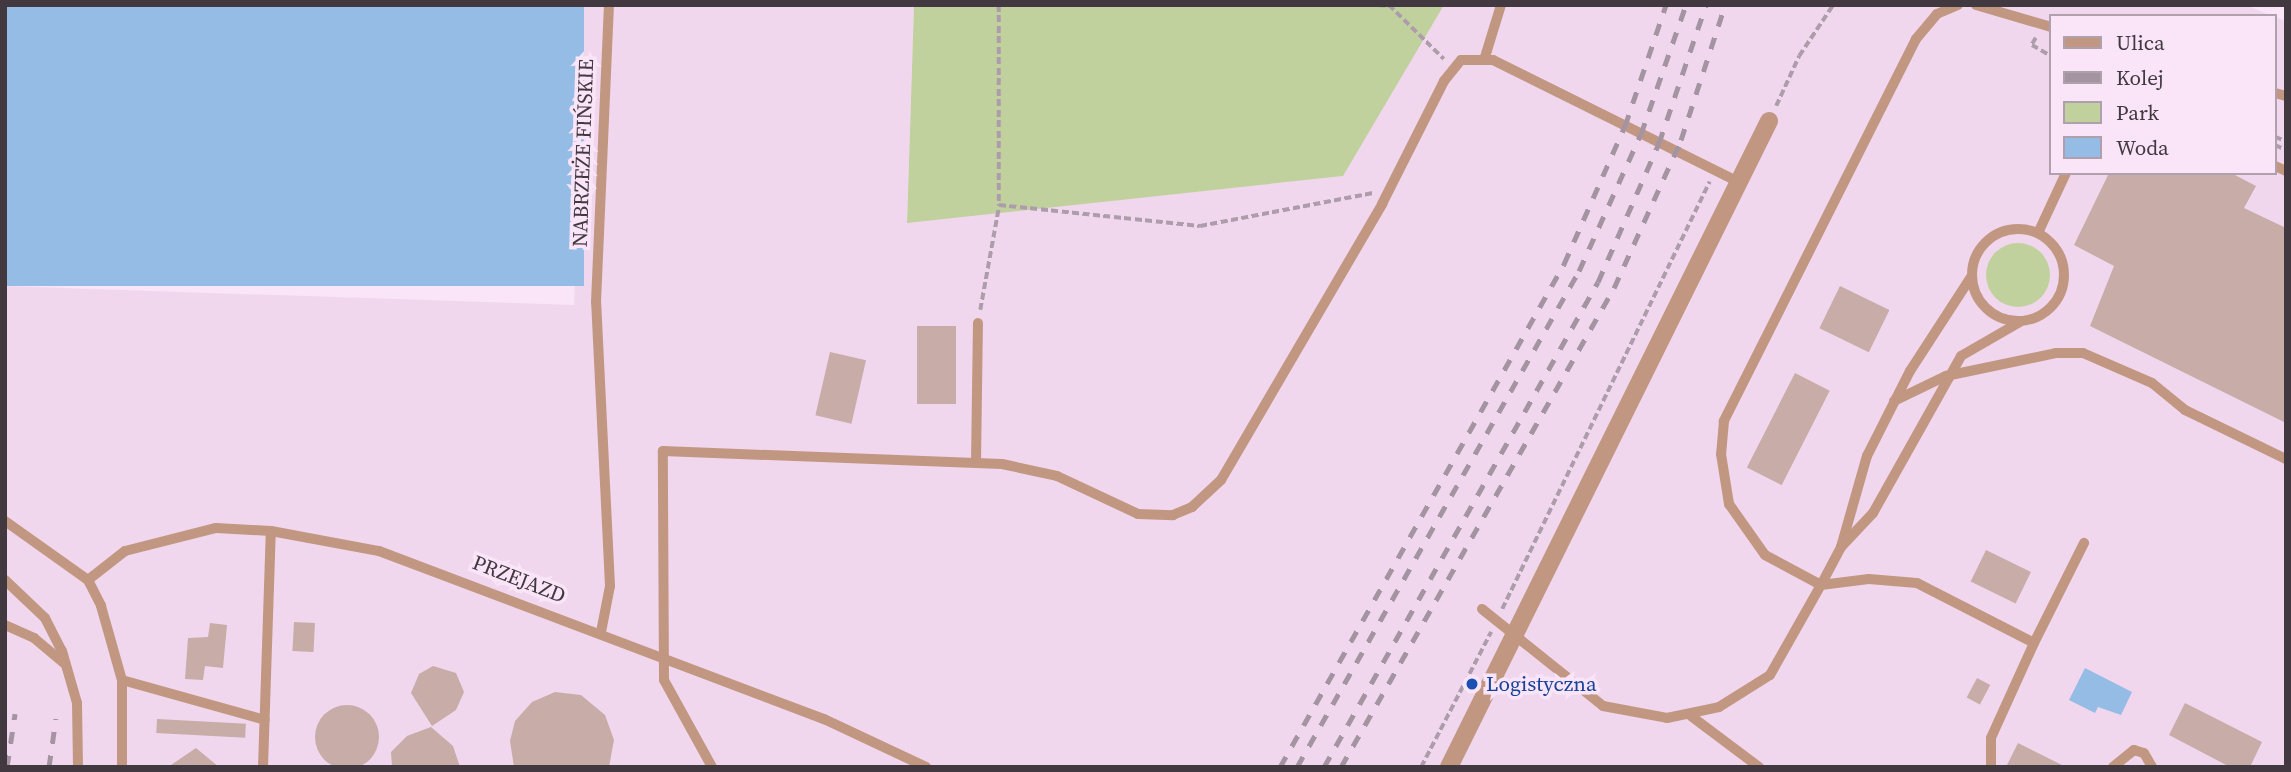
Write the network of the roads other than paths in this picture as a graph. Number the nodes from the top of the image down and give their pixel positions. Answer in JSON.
{"nodes":[{"id":1,"x":609,"y":5,"type":"edge"},
{"id":2,"x":1501,"y":5,"type":"edge"},
{"id":3,"x":1958,"y":5,"type":"edge"},
{"id":4,"x":1976,"y":5,"type":"edge"},
{"id":5,"x":2047,"y":26,"type":"edge"},
{"id":6,"x":1485,"y":57,"type":"junction"},
{"id":7,"x":1769,"y":121,"type":"road end"},
{"id":8,"x":2065,"y":175,"type":"edge"},
{"id":9,"x":1737,"y":181,"type":"junction"},
{"id":10,"x":2038,"y":233,"type":"junction"},
{"id":11,"x":1971,"y":277,"type":"junction"},
{"id":12,"x":2020,"y":322,"type":"junction"},
{"id":13,"x":978,"y":323,"type":"road end"},
{"id":14,"x":1946,"y":376,"type":"junction"},
{"id":15,"x":1894,"y":401,"type":"junction"},
{"id":16,"x":2286,"y":459,"type":"edge"},
{"id":17,"x":976,"y":463,"type":"junction"},
{"id":18,"x":5,"y":521,"type":"edge"},
{"id":19,"x":271,"y":531,"type":"junction"},
{"id":20,"x":2084,"y":543,"type":"dead end"},
{"id":21,"x":1841,"y":547,"type":"junction"},
{"id":22,"x":5,"y":580,"type":"edge"},
{"id":23,"x":88,"y":580,"type":"junction"},
{"id":24,"x":1821,"y":585,"type":"junction"},
{"id":25,"x":1482,"y":609,"type":"dead end"},
{"id":26,"x":5,"y":625,"type":"edge"},
{"id":27,"x":601,"y":632,"type":"junction"},
{"id":28,"x":1513,"y":639,"type":"junction"},
{"id":29,"x":2034,"y":643,"type":"junction"},
{"id":30,"x":662,"y":655,"type":"junction"},
{"id":31,"x":70,"y":672,"type":"junction"},
{"id":32,"x":122,"y":680,"type":"junction"},
{"id":33,"x":1691,"y":716,"type":"junction"},
{"id":34,"x":265,"y":720,"type":"junction"},
{"id":35,"x":78,"y":767,"type":"edge"},
{"id":36,"x":122,"y":767,"type":"edge"},
{"id":37,"x":263,"y":767,"type":"edge"},
{"id":38,"x":712,"y":767,"type":"edge"},
{"id":39,"x":926,"y":767,"type":"edge"},
{"id":40,"x":1449,"y":767,"type":"edge"},
{"id":41,"x":1759,"y":767,"type":"edge"},
{"id":42,"x":1991,"y":767,"type":"edge"},
{"id":43,"x":2113,"y":767,"type":"edge"},
{"id":44,"x":2152,"y":767,"type":"edge"}],
"edges":[{"from":1,"to":27,"type":"lane","name":"NABRZEŻE FIŃSKIE"},
{"from":2,"to":6,"type":"lane"},
{"from":3,"to":24,"type":"lane"},
{"from":4,"to":5,"type":"lane"},
{"from":6,"to":9,"type":"lane"},
{"from":6,"to":17,"type":"lane"},
{"from":7,"to":9,"type":"street"},
{"from":8,"to":10,"type":"lane"},
{"from":9,"to":28,"type":"street"},
{"from":10,"to":11,"type":"lane"},
{"from":10,"to":12,"type":"lane"},
{"from":11,"to":12,"type":"lane"},
{"from":11,"to":15,"type":"lane"},
{"from":12,"to":14,"type":"lane"},
{"from":13,"to":17,"type":"lane"},
{"from":14,"to":15,"type":"lane"},
{"from":14,"to":16,"type":"lane"},
{"from":14,"to":21,"type":"lane"},
{"from":15,"to":21,"type":"lane"},
{"from":17,"to":30,"type":"lane"},
{"from":18,"to":23,"type":"lane"},
{"from":19,"to":23,"type":"lane","name":"PRZEJAZD"},
{"from":19,"to":27,"type":"lane","name":"PRZEJAZD"},
{"from":19,"to":34,"type":"lane"},
{"from":20,"to":29,"type":"lane"},
{"from":21,"to":24,"type":"lane"},
{"from":22,"to":31,"type":"lane"},
{"from":23,"to":32,"type":"lane"},
{"from":24,"to":29,"type":"lane"},
{"from":24,"to":33,"type":"lane"},
{"from":25,"to":28,"type":"lane"},
{"from":26,"to":31,"type":"lane"},
{"from":27,"to":30,"type":"lane","name":"PRZEJAZD"},
{"from":28,"to":33,"type":"lane"},
{"from":28,"to":40,"type":"street"},
{"from":29,"to":42,"type":"lane"},
{"from":30,"to":38,"type":"lane"},
{"from":30,"to":39,"type":"lane","name":"PRZEJAZD"},
{"from":31,"to":35,"type":"lane"},
{"from":32,"to":34,"type":"lane"},
{"from":32,"to":36,"type":"lane"},
{"from":33,"to":41,"type":"lane"},
{"from":34,"to":37,"type":"lane"},
{"from":43,"to":44,"type":"lane"}]}
